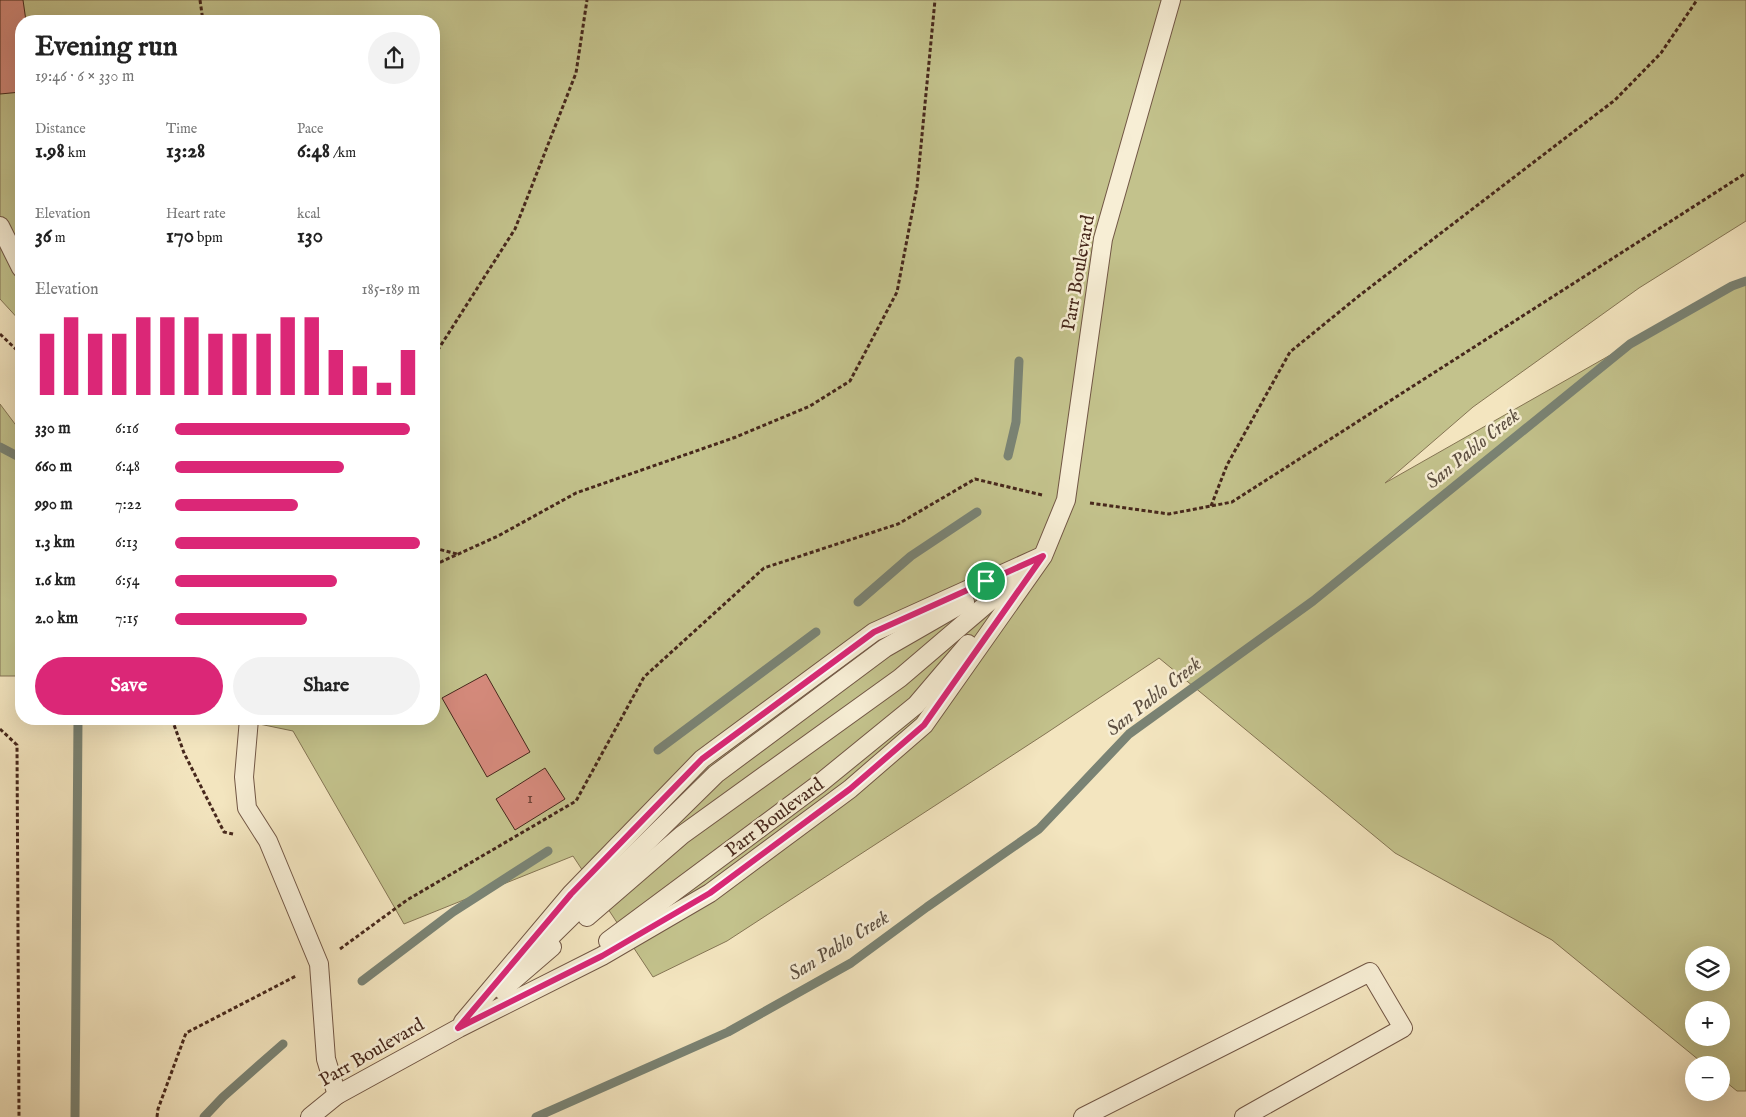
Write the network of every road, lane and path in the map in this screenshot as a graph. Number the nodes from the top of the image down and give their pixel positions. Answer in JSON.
{"nodes":[{"id":1,"x":200,"y":0,"type":"edge"},
{"id":2,"x":588,"y":0,"type":"edge"},
{"id":3,"x":935,"y":0,"type":"edge"},
{"id":4,"x":1171,"y":0,"type":"edge"},
{"id":5,"x":1697,"y":0,"type":"edge"},
{"id":6,"x":202,"y":15,"type":"edge"},
{"id":7,"x":0,"y":226,"type":"edge"},
{"id":8,"x":15,"y":256,"type":"edge"},
{"id":9,"x":0,"y":334,"type":"edge"},
{"id":10,"x":440,"y":347,"type":"edge"},
{"id":11,"x":15,"y":348,"type":"edge"},
{"id":12,"x":1211,"y":506,"type":"dead end"},
{"id":13,"x":440,"y":550,"type":"edge"},
{"id":14,"x":458,"y":554,"type":"junction"},
{"id":15,"x":1043,"y":556,"type":"junction"},
{"id":16,"x":440,"y":562,"type":"edge"},
{"id":17,"x":174,"y":725,"type":"edge"},
{"id":18,"x":248,"y":725,"type":"edge"},
{"id":19,"x":0,"y":729,"type":"edge"},
{"id":20,"x":268,"y":842,"type":"junction"},
{"id":21,"x":319,"y":964,"type":"junction"},
{"id":22,"x":458,"y":1028,"type":"junction"},
{"id":23,"x":337,"y":1095,"type":"junction"},
{"id":24,"x":19,"y":1117,"type":"edge"},
{"id":25,"x":157,"y":1117,"type":"edge"},
{"id":26,"x":310,"y":1117,"type":"edge"},
{"id":27,"x":1084,"y":1117,"type":"edge"},
{"id":28,"x":1244,"y":1117,"type":"edge"}],
"edges":[{"from":1,"to":6,"type":"path"},
{"from":2,"to":10,"type":"path"},
{"from":3,"to":14,"type":"path"},
{"from":4,"to":15,"type":"lane","name":"Parr Boulevard"},
{"from":5,"to":12,"type":"path"},
{"from":7,"to":8,"type":"lane"},
{"from":9,"to":11,"type":"path"},
{"from":13,"to":14,"type":"path"},
{"from":14,"to":16,"type":"path"},
{"from":15,"to":22,"type":"lane"},
{"from":15,"to":22,"type":"lane","name":"Parr Boulevard"},
{"from":15,"to":22,"type":"lane","name":"Parr Boulevard"},
{"from":17,"to":20,"type":"path"},
{"from":18,"to":20,"type":"lane"},
{"from":19,"to":24,"type":"path"},
{"from":20,"to":21,"type":"lane"},
{"from":21,"to":23,"type":"lane"},
{"from":21,"to":25,"type":"path"},
{"from":22,"to":23,"type":"lane","name":"Parr Boulevard"},
{"from":23,"to":26,"type":"lane","name":"Parr Boulevard"},
{"from":27,"to":28,"type":"lane"}]}
